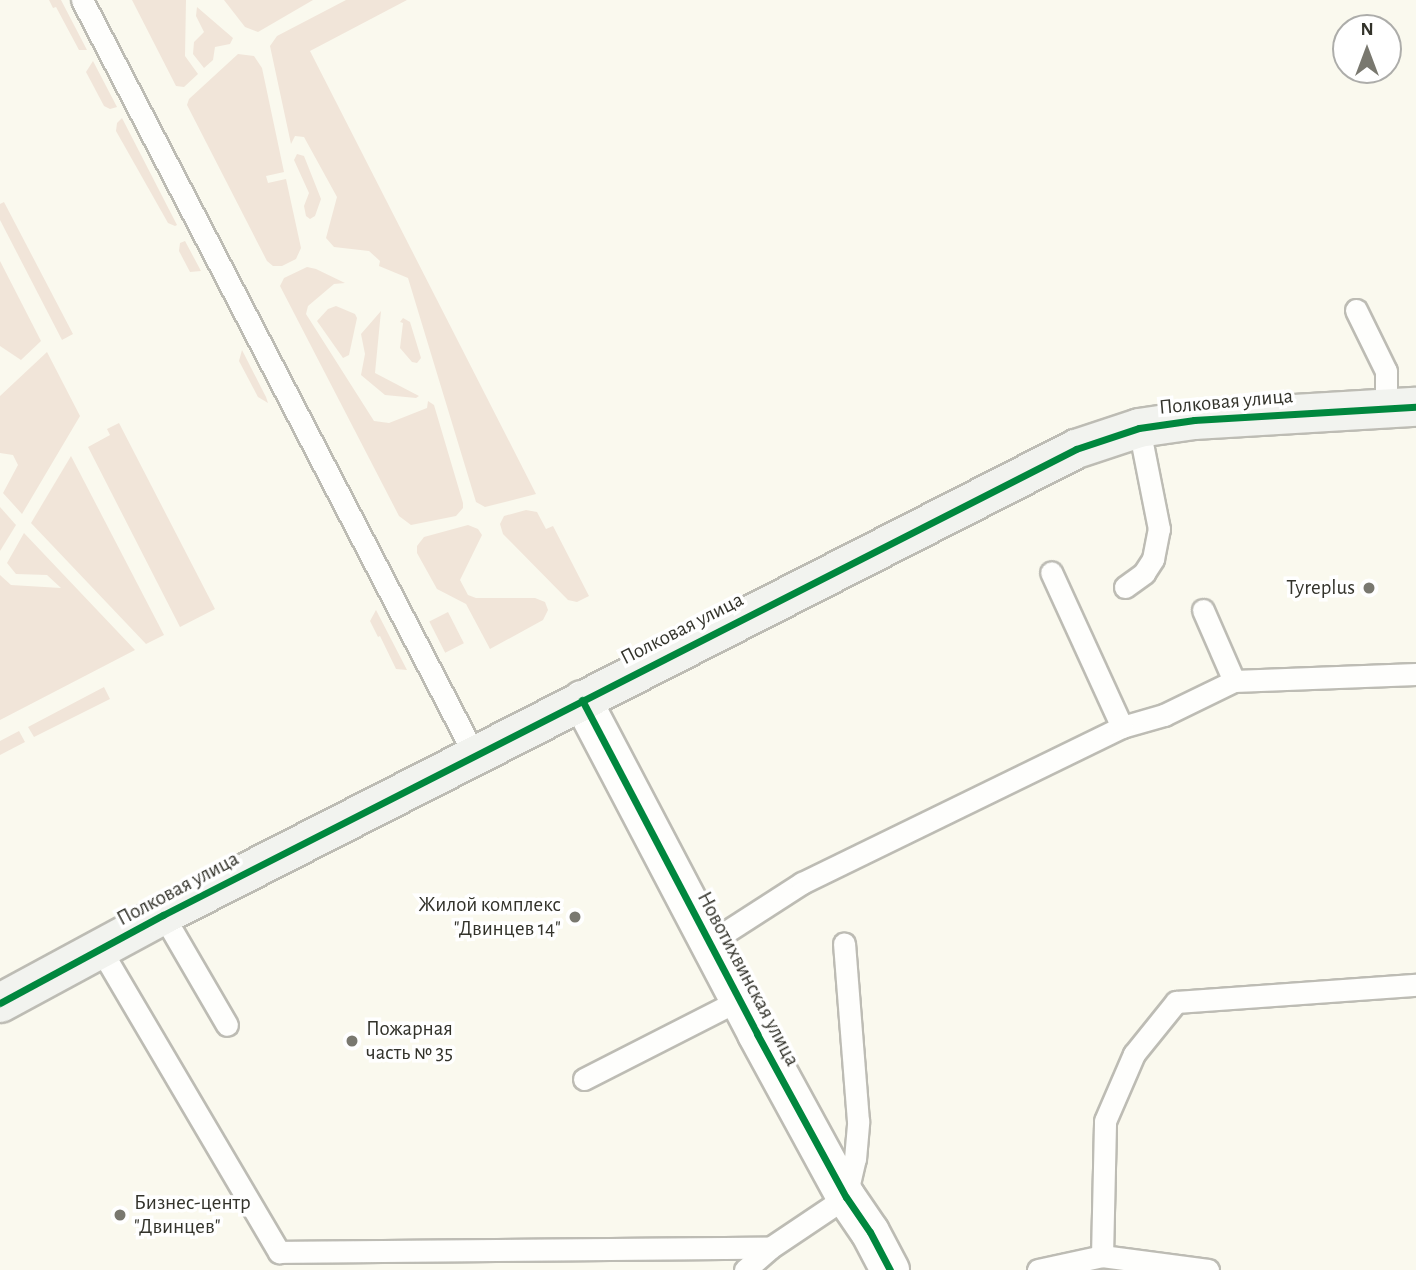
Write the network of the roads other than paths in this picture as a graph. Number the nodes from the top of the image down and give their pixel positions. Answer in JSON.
{"nodes":[{"id":1,"x":82,"y":0,"type":"edge"},
{"id":2,"x":1356,"y":310,"type":"dead end"},
{"id":3,"x":1401,"y":408,"type":"edge"},
{"id":4,"x":1139,"y":428,"type":"junction"},
{"id":5,"x":1051,"y":572,"type":"dead end"},
{"id":6,"x":1125,"y":587,"type":"dead end"},
{"id":7,"x":1203,"y":610,"type":"dead end"},
{"id":8,"x":1416,"y":674,"type":"edge"},
{"id":9,"x":1234,"y":681,"type":"junction"},
{"id":10,"x":582,"y":700,"type":"junction"},
{"id":11,"x":1122,"y":727,"type":"junction"},
{"id":12,"x":475,"y":756,"type":"junction"},
{"id":13,"x":163,"y":915,"type":"junction"},
{"id":14,"x":709,"y":943,"type":"junction"},
{"id":15,"x":844,"y":944,"type":"dead end"},
{"id":16,"x":100,"y":950,"type":"junction"},
{"id":17,"x":1416,"y":985,"type":"edge"},
{"id":18,"x":739,"y":1000,"type":"junction"},
{"id":19,"x":0,"y":1003,"type":"edge"},
{"id":20,"x":227,"y":1026,"type":"dead end"},
{"id":21,"x":584,"y":1079,"type":"dead end"},
{"id":22,"x":846,"y":1197,"type":"junction"},
{"id":23,"x":770,"y":1248,"type":"junction"},
{"id":24,"x":1102,"y":1256,"type":"junction"},
{"id":25,"x":284,"y":1261,"type":"edge"},
{"id":26,"x":744,"y":1270,"type":"edge"},
{"id":27,"x":890,"y":1270,"type":"edge"},
{"id":28,"x":1038,"y":1270,"type":"edge"},
{"id":29,"x":1208,"y":1270,"type":"edge"}],
"edges":[{"from":1,"to":12,"type":"lane"},
{"from":2,"to":3,"type":"lane"},
{"from":3,"to":4,"type":"street","name":"Полковая улица"},
{"from":4,"to":6,"type":"lane"},
{"from":4,"to":10,"type":"street","name":"Полковая улица"},
{"from":5,"to":11,"type":"lane"},
{"from":7,"to":9,"type":"lane"},
{"from":8,"to":9,"type":"lane"},
{"from":9,"to":11,"type":"lane"},
{"from":10,"to":12,"type":"street","name":"Полковая улица"},
{"from":10,"to":14,"type":"street","name":"Новотихвинская улица"},
{"from":11,"to":14,"type":"lane"},
{"from":12,"to":13,"type":"street","name":"Полковая улица"},
{"from":13,"to":16,"type":"street","name":"Полковая улица"},
{"from":13,"to":20,"type":"lane"},
{"from":14,"to":18,"type":"street","name":"Новотихвинская улица"},
{"from":15,"to":22,"type":"lane"},
{"from":16,"to":19,"type":"street","name":"Полковая улица"},
{"from":16,"to":25,"type":"lane"},
{"from":17,"to":24,"type":"lane"},
{"from":18,"to":21,"type":"lane"},
{"from":18,"to":22,"type":"street","name":"Новотихвинская улица"},
{"from":22,"to":23,"type":"lane"},
{"from":22,"to":27,"type":"street","name":"Новотихвинская улица"},
{"from":23,"to":25,"type":"lane"},
{"from":23,"to":26,"type":"lane"},
{"from":24,"to":28,"type":"lane"},
{"from":24,"to":29,"type":"lane"}]}
